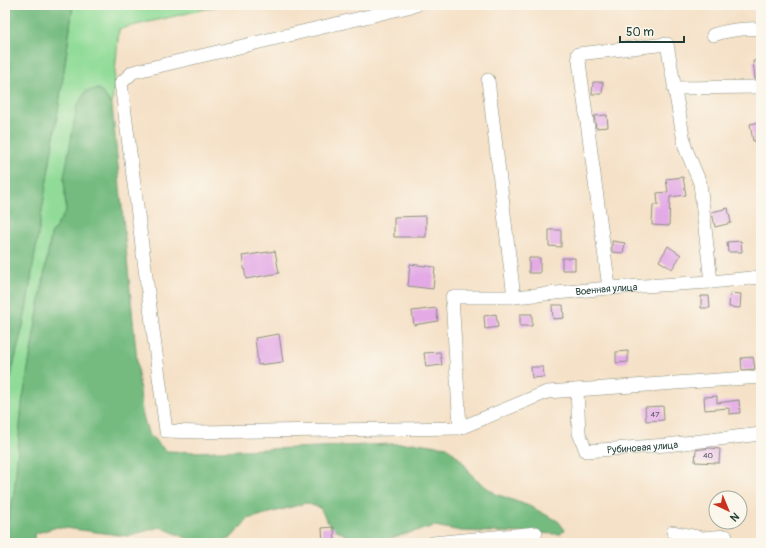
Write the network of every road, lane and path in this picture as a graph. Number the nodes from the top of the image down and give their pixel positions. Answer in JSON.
{"nodes":[{"id":1,"x":416,"y":5,"type":"edge"},
{"id":2,"x":761,"y":29,"type":"edge"},
{"id":3,"x":713,"y":34,"type":"dead end"},
{"id":4,"x":488,"y":80,"type":"dead end"},
{"id":5,"x":761,"y":87,"type":"edge"},
{"id":6,"x":674,"y":88,"type":"junction"},
{"id":7,"x":761,"y":277,"type":"edge"},
{"id":8,"x":711,"y":282,"type":"junction"},
{"id":9,"x":610,"y":288,"type":"junction"},
{"id":10,"x":514,"y":296,"type":"junction"},
{"id":11,"x":761,"y":377,"type":"edge"},
{"id":12,"x":577,"y":390,"type":"junction"},
{"id":13,"x":460,"y":428,"type":"junction"},
{"id":14,"x":761,"y":434,"type":"edge"},
{"id":15,"x":536,"y":532,"type":"dead end"},
{"id":16,"x":673,"y":532,"type":"dead end"},
{"id":17,"x":726,"y":536,"type":"dead end"},
{"id":18,"x":433,"y":543,"type":"edge"}],
"edges":[{"from":1,"to":13,"type":"street"},
{"from":2,"to":3,"type":"street"},
{"from":4,"to":10,"type":"street"},
{"from":5,"to":6,"type":"street"},
{"from":6,"to":8,"type":"street"},
{"from":6,"to":9,"type":"street"},
{"from":7,"to":8,"type":"street","name":"Военная улица"},
{"from":8,"to":9,"type":"street","name":"Военная улица"},
{"from":9,"to":10,"type":"street","name":"Военная улица"},
{"from":10,"to":13,"type":"street","name":"Военная улица"},
{"from":11,"to":12,"type":"street"},
{"from":12,"to":13,"type":"street"},
{"from":12,"to":14,"type":"street","name":"Рубиновая улица"},
{"from":15,"to":18,"type":"street"},
{"from":16,"to":17,"type":"street"}]}
